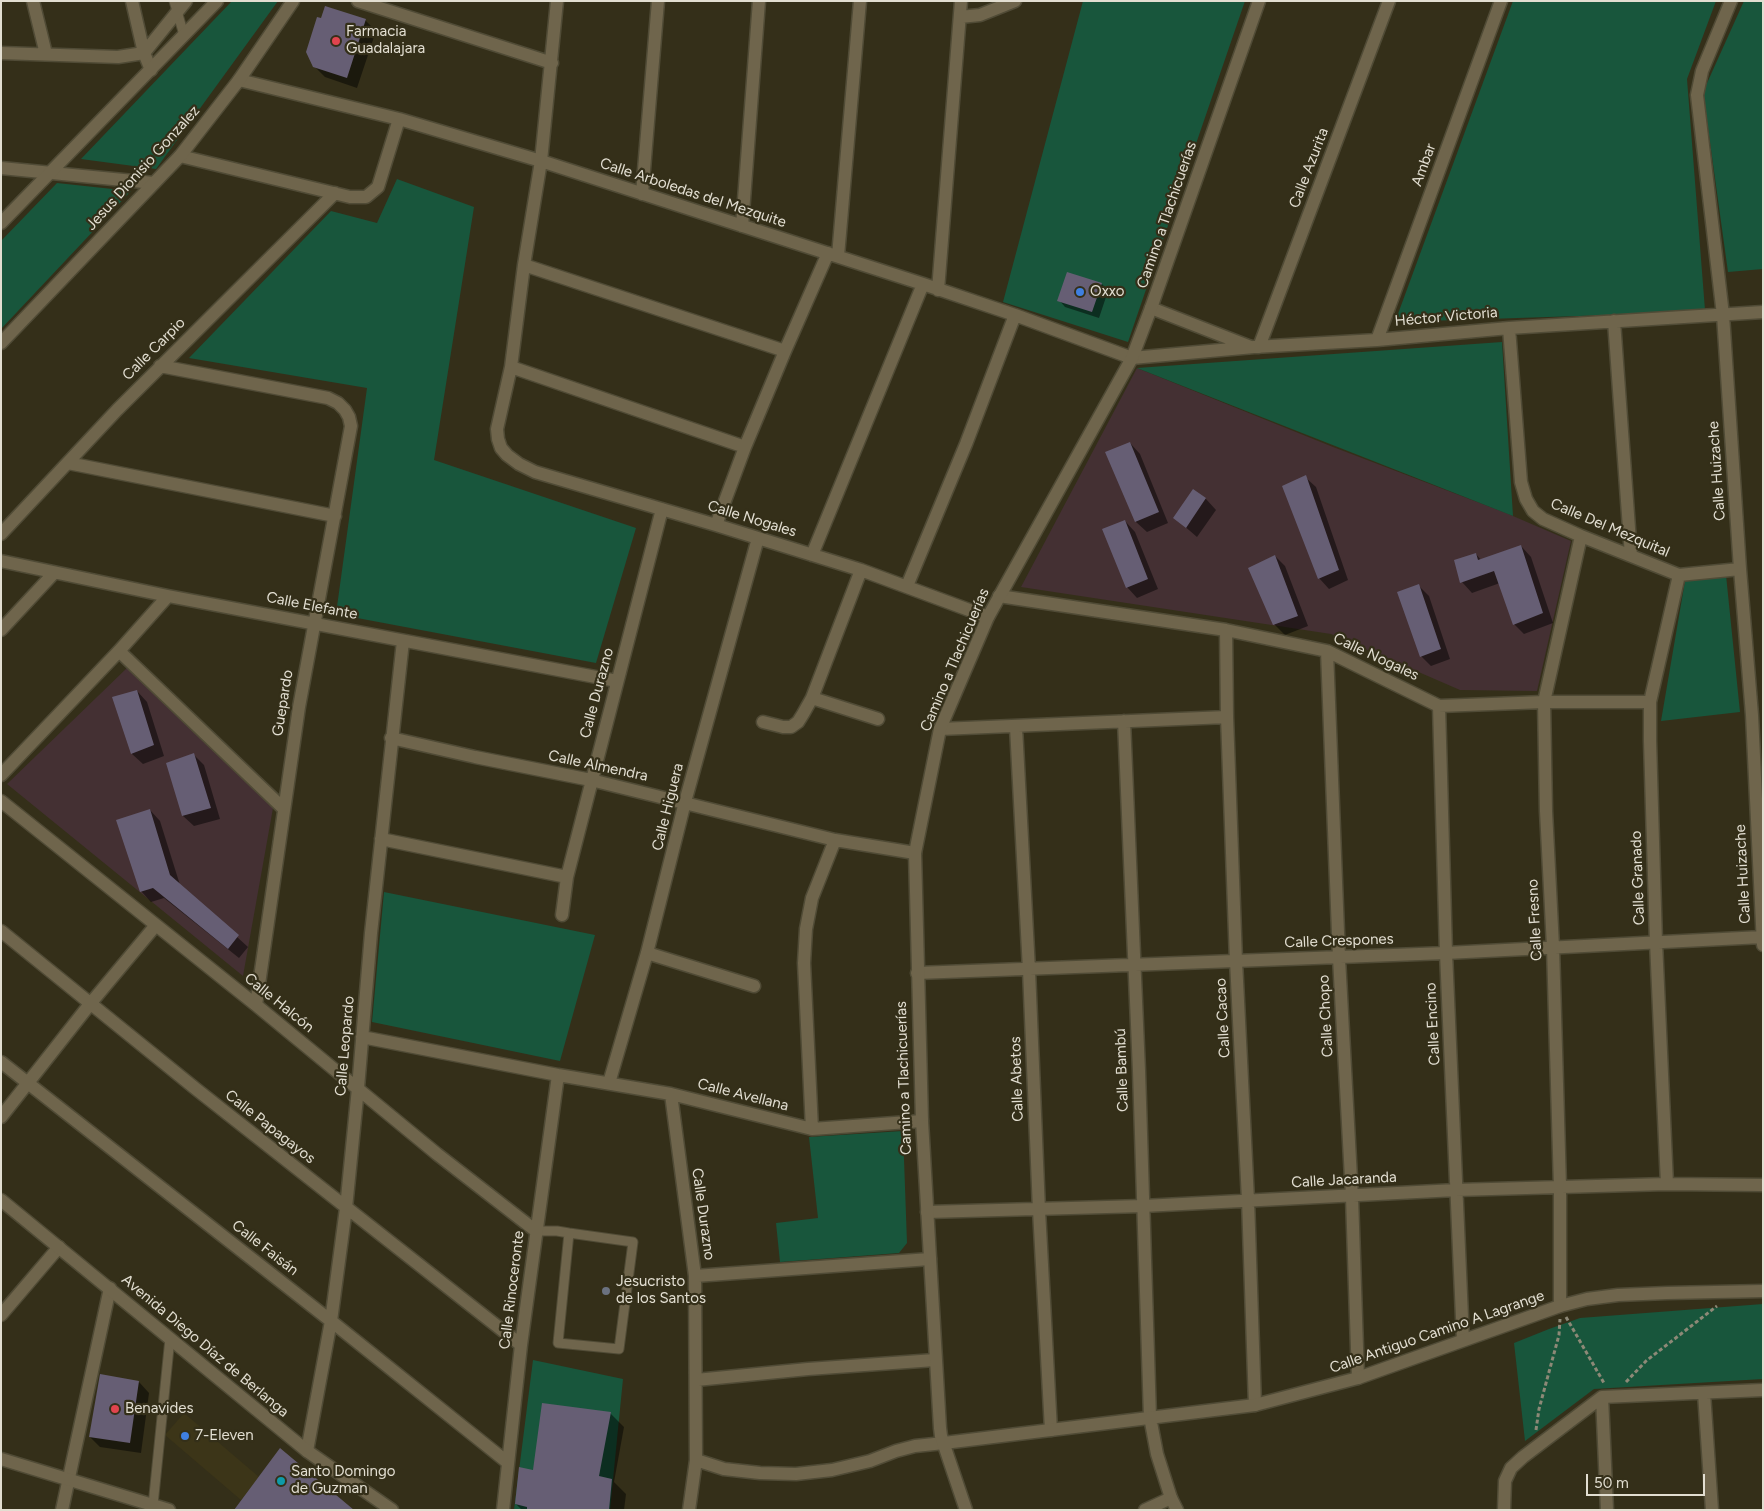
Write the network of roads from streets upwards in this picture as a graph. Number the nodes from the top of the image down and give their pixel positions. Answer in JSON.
{"nodes":[{"id":1,"x":32,"y":1,"type":"edge"},
{"id":2,"x":132,"y":1,"type":"edge"},
{"id":3,"x":186,"y":1,"type":"edge"},
{"id":4,"x":217,"y":1,"type":"edge"},
{"id":5,"x":293,"y":1,"type":"edge"},
{"id":6,"x":358,"y":1,"type":"edge"},
{"id":7,"x":557,"y":1,"type":"edge"},
{"id":8,"x":658,"y":1,"type":"edge"},
{"id":9,"x":758,"y":1,"type":"edge"},
{"id":10,"x":860,"y":1,"type":"edge"},
{"id":11,"x":961,"y":1,"type":"edge"},
{"id":12,"x":1015,"y":1,"type":"edge"},
{"id":13,"x":1259,"y":1,"type":"edge"},
{"id":14,"x":1389,"y":1,"type":"edge"},
{"id":15,"x":1501,"y":1,"type":"edge"},
{"id":16,"x":1731,"y":1,"type":"edge"},
{"id":17,"x":175,"y":7,"type":"edge"},
{"id":18,"x":960,"y":17,"type":"junction"},
{"id":19,"x":1,"y":52,"type":"edge"},
{"id":20,"x":144,"y":53,"type":"junction"},
{"id":21,"x":46,"y":54,"type":"junction"},
{"id":22,"x":552,"y":64,"type":"junction"},
{"id":23,"x":151,"y":70,"type":"junction"},
{"id":24,"x":239,"y":80,"type":"junction"},
{"id":25,"x":399,"y":119,"type":"junction"},
{"id":26,"x":180,"y":156,"type":"junction"},
{"id":27,"x":541,"y":161,"type":"junction"},
{"id":28,"x":1,"y":168,"type":"edge"},
{"id":29,"x":51,"y":172,"type":"junction"},
{"id":30,"x":154,"y":183,"type":"junction"},
{"id":31,"x":335,"y":193,"type":"junction"},
{"id":32,"x":642,"y":194,"type":"junction"},
{"id":33,"x":1,"y":223,"type":"edge"},
{"id":34,"x":742,"y":226,"type":"junction"},
{"id":35,"x":833,"y":255,"type":"junction"},
{"id":36,"x":524,"y":265,"type":"junction"},
{"id":37,"x":923,"y":284,"type":"junction"},
{"id":38,"x":938,"y":290,"type":"junction"},
{"id":39,"x":1151,"y":308,"type":"junction"},
{"id":40,"x":1763,"y":312,"type":"edge"},
{"id":41,"x":1015,"y":315,"type":"junction"},
{"id":42,"x":1723,"y":315,"type":"junction"},
{"id":43,"x":1614,"y":321,"type":"junction"},
{"id":44,"x":1509,"y":328,"type":"junction"},
{"id":45,"x":1377,"y":340,"type":"junction"},
{"id":46,"x":1,"y":343,"type":"edge"},
{"id":47,"x":1256,"y":347,"type":"junction"},
{"id":48,"x":785,"y":351,"type":"junction"},
{"id":49,"x":1132,"y":358,"type":"junction"},
{"id":50,"x":160,"y":366,"type":"junction"},
{"id":51,"x":511,"y":367,"type":"junction"},
{"id":52,"x":745,"y":447,"type":"junction"},
{"id":53,"x":68,"y":463,"type":"junction"},
{"id":54,"x":662,"y":509,"type":"junction"},
{"id":55,"x":335,"y":516,"type":"junction"},
{"id":56,"x":716,"y":524,"type":"junction"},
{"id":57,"x":1,"y":534,"type":"edge"},
{"id":58,"x":1581,"y":536,"type":"junction"},
{"id":59,"x":758,"y":538,"type":"junction"},
{"id":60,"x":812,"y":555,"type":"junction"},
{"id":61,"x":1631,"y":556,"type":"junction"},
{"id":62,"x":1,"y":561,"type":"edge"},
{"id":63,"x":1740,"y":569,"type":"junction"},
{"id":64,"x":862,"y":570,"type":"junction"},
{"id":65,"x":54,"y":573,"type":"junction"},
{"id":66,"x":1679,"y":575,"type":"junction"},
{"id":67,"x":907,"y":586,"type":"junction"},
{"id":68,"x":168,"y":596,"type":"junction"},
{"id":69,"x":1000,"y":596,"type":"junction"},
{"id":70,"x":988,"y":617,"type":"junction"},
{"id":71,"x":314,"y":622,"type":"junction"},
{"id":72,"x":1,"y":630,"type":"edge"},
{"id":73,"x":1226,"y":630,"type":"junction"},
{"id":74,"x":403,"y":641,"type":"junction"},
{"id":75,"x":119,"y":651,"type":"junction"},
{"id":76,"x":1327,"y":651,"type":"junction"},
{"id":77,"x":617,"y":681,"type":"junction"},
{"id":78,"x":812,"y":698,"type":"junction"},
{"id":79,"x":1544,"y":702,"type":"junction"},
{"id":80,"x":1650,"y":702,"type":"junction"},
{"id":81,"x":1439,"y":706,"type":"junction"},
{"id":82,"x":1757,"y":714,"type":"edge"},
{"id":83,"x":1227,"y":717,"type":"junction"},
{"id":84,"x":878,"y":719,"type":"dead end"},
{"id":85,"x":1124,"y":721,"type":"junction"},
{"id":86,"x":762,"y":722,"type":"dead end"},
{"id":87,"x":1016,"y":727,"type":"junction"},
{"id":88,"x":940,"y":730,"type":"junction"},
{"id":89,"x":391,"y":738,"type":"junction"},
{"id":90,"x":1,"y":775,"type":"edge"},
{"id":91,"x":591,"y":780,"type":"junction"},
{"id":92,"x":1,"y":801,"type":"edge"},
{"id":93,"x":686,"y":802,"type":"junction"},
{"id":94,"x":284,"y":809,"type":"junction"},
{"id":95,"x":381,"y":839,"type":"junction"},
{"id":96,"x":835,"y":840,"type":"junction"},
{"id":97,"x":915,"y":853,"type":"junction"},
{"id":98,"x":567,"y":877,"type":"junction"},
{"id":99,"x":562,"y":915,"type":"dead end"},
{"id":100,"x":156,"y":925,"type":"junction"},
{"id":101,"x":1,"y":931,"type":"edge"},
{"id":102,"x":1762,"y":937,"type":"edge"},
{"id":103,"x":1656,"y":942,"type":"junction"},
{"id":104,"x":1763,"y":945,"type":"edge"},
{"id":105,"x":1553,"y":947,"type":"junction"},
{"id":106,"x":1446,"y":953,"type":"junction"},
{"id":107,"x":647,"y":954,"type":"junction"},
{"id":108,"x":1339,"y":958,"type":"junction"},
{"id":109,"x":1236,"y":961,"type":"junction"},
{"id":110,"x":1135,"y":964,"type":"junction"},
{"id":111,"x":1029,"y":970,"type":"junction"},
{"id":112,"x":917,"y":974,"type":"junction"},
{"id":113,"x":754,"y":986,"type":"dead end"},
{"id":114,"x":90,"y":1004,"type":"junction"},
{"id":115,"x":256,"y":1005,"type":"junction"},
{"id":116,"x":362,"y":1037,"type":"junction"},
{"id":117,"x":1,"y":1062,"type":"edge"},
{"id":118,"x":558,"y":1076,"type":"junction"},
{"id":119,"x":28,"y":1083,"type":"junction"},
{"id":120,"x":609,"y":1084,"type":"junction"},
{"id":121,"x":358,"y":1088,"type":"junction"},
{"id":122,"x":671,"y":1094,"type":"junction"},
{"id":123,"x":1,"y":1116,"type":"edge"},
{"id":124,"x":922,"y":1121,"type":"junction"},
{"id":125,"x":812,"y":1129,"type":"junction"},
{"id":126,"x":1667,"y":1184,"type":"junction"},
{"id":127,"x":1763,"y":1185,"type":"edge"},
{"id":128,"x":1560,"y":1187,"type":"junction"},
{"id":129,"x":1456,"y":1190,"type":"junction"},
{"id":130,"x":1352,"y":1196,"type":"junction"},
{"id":131,"x":1,"y":1200,"type":"edge"},
{"id":132,"x":1248,"y":1200,"type":"junction"},
{"id":133,"x":1143,"y":1206,"type":"junction"},
{"id":134,"x":346,"y":1208,"type":"junction"},
{"id":135,"x":1038,"y":1210,"type":"junction"},
{"id":136,"x":927,"y":1212,"type":"junction"},
{"id":137,"x":536,"y":1230,"type":"junction"},
{"id":138,"x":59,"y":1247,"type":"junction"},
{"id":139,"x":930,"y":1259,"type":"junction"},
{"id":140,"x":695,"y":1276,"type":"junction"},
{"id":141,"x":110,"y":1288,"type":"junction"},
{"id":142,"x":1763,"y":1291,"type":"edge"},
{"id":143,"x":1560,"y":1306,"type":"junction"},
{"id":144,"x":1,"y":1315,"type":"edge"},
{"id":145,"x":332,"y":1321,"type":"junction"},
{"id":146,"x":1463,"y":1340,"type":"junction"},
{"id":147,"x":521,"y":1345,"type":"junction"},
{"id":148,"x":935,"y":1360,"type":"junction"},
{"id":149,"x":1358,"y":1378,"type":"junction"},
{"id":150,"x":696,"y":1380,"type":"junction"},
{"id":151,"x":1763,"y":1390,"type":"edge"},
{"id":152,"x":1704,"y":1393,"type":"junction"},
{"id":153,"x":1607,"y":1397,"type":"junction"},
{"id":154,"x":1255,"y":1405,"type":"junction"},
{"id":155,"x":1150,"y":1417,"type":"junction"},
{"id":156,"x":1051,"y":1430,"type":"junction"},
{"id":157,"x":944,"y":1443,"type":"junction"},
{"id":158,"x":308,"y":1452,"type":"junction"},
{"id":159,"x":1,"y":1459,"type":"edge"},
{"id":160,"x":696,"y":1460,"type":"junction"},
{"id":161,"x":507,"y":1462,"type":"junction"},
{"id":162,"x":70,"y":1480,"type":"junction"},
{"id":163,"x":1172,"y":1498,"type":"junction"},
{"id":164,"x":62,"y":1510,"type":"edge"},
{"id":165,"x":169,"y":1510,"type":"edge"},
{"id":166,"x":392,"y":1510,"type":"edge"},
{"id":167,"x":503,"y":1510,"type":"edge"},
{"id":168,"x":689,"y":1510,"type":"edge"},
{"id":169,"x":966,"y":1510,"type":"edge"},
{"id":170,"x":1145,"y":1510,"type":"edge"},
{"id":171,"x":1178,"y":1510,"type":"edge"},
{"id":172,"x":1504,"y":1510,"type":"edge"},
{"id":173,"x":1607,"y":1510,"type":"edge"},
{"id":174,"x":1712,"y":1510,"type":"edge"}],
"edges":[{"from":1,"to":21,"type":"street"},
{"from":2,"to":20,"type":"street"},
{"from":3,"to":17,"type":"street"},
{"from":4,"to":23,"type":"street"},
{"from":5,"to":24,"type":"street","name":"Jesus Dionisio Gonzalez"},
{"from":6,"to":22,"type":"street"},
{"from":7,"to":22,"type":"street"},
{"from":8,"to":32,"type":"street"},
{"from":9,"to":34,"type":"street"},
{"from":10,"to":35,"type":"street"},
{"from":11,"to":18,"type":"street"},
{"from":12,"to":18,"type":"street"},
{"from":13,"to":39,"type":"street","name":"Camino a Tlachicuerías"},
{"from":14,"to":47,"type":"street","name":"Calle Azurita"},
{"from":15,"to":45,"type":"street","name":"Ambar"},
{"from":16,"to":42,"type":"street","name":"Calle Huizache"},
{"from":17,"to":20,"type":"street"},
{"from":18,"to":38,"type":"street"},
{"from":19,"to":21,"type":"street"},
{"from":20,"to":21,"type":"street"},
{"from":20,"to":23,"type":"street"},
{"from":22,"to":27,"type":"street"},
{"from":23,"to":29,"type":"street"},
{"from":24,"to":25,"type":"street","name":"Calle Arboledas del Mezquite"},
{"from":24,"to":26,"type":"street","name":"Jesus Dionisio Gonzalez"},
{"from":25,"to":27,"type":"street","name":"Calle Arboledas del Mezquite"},
{"from":25,"to":31,"type":"street"},
{"from":26,"to":30,"type":"street","name":"Jesus Dionisio Gonzalez"},
{"from":26,"to":31,"type":"street"},
{"from":27,"to":32,"type":"street","name":"Calle Arboledas del Mezquite"},
{"from":27,"to":36,"type":"street"},
{"from":28,"to":29,"type":"street"},
{"from":29,"to":30,"type":"street"},
{"from":29,"to":33,"type":"street"},
{"from":30,"to":46,"type":"street","name":"Jesus Dionisio Gonzalez"},
{"from":31,"to":50,"type":"street","name":"Calle Carpio"},
{"from":32,"to":34,"type":"street","name":"Calle Arboledas del Mezquite"},
{"from":34,"to":35,"type":"street","name":"Calle Arboledas del Mezquite"},
{"from":35,"to":37,"type":"street","name":"Calle Arboledas del Mezquite"},
{"from":35,"to":48,"type":"street"},
{"from":36,"to":48,"type":"street"},
{"from":36,"to":51,"type":"street"},
{"from":37,"to":38,"type":"street","name":"Calle Arboledas del Mezquite"},
{"from":37,"to":60,"type":"street"},
{"from":38,"to":41,"type":"street","name":"Calle Arboledas del Mezquite"},
{"from":39,"to":47,"type":"street"},
{"from":39,"to":49,"type":"street","name":"Camino a Tlachicuerías"},
{"from":40,"to":42,"type":"street","name":"Héctor Victoria"},
{"from":41,"to":49,"type":"street","name":"Calle Arboledas del Mezquite"},
{"from":41,"to":67,"type":"street"},
{"from":42,"to":43,"type":"street","name":"Héctor Victoria"},
{"from":42,"to":63,"type":"street","name":"Calle Huizache"},
{"from":43,"to":44,"type":"street","name":"Héctor Victoria"},
{"from":43,"to":61,"type":"street"},
{"from":44,"to":45,"type":"street","name":"Héctor Victoria"},
{"from":44,"to":58,"type":"street","name":"Calle Del Mezquital"},
{"from":45,"to":47,"type":"street","name":"Héctor Victoria"},
{"from":47,"to":49,"type":"street","name":"Héctor Victoria"},
{"from":48,"to":52,"type":"street"},
{"from":49,"to":69,"type":"street","name":"Camino a Tlachicuerías"},
{"from":50,"to":53,"type":"street","name":"Calle Carpio"},
{"from":50,"to":55,"type":"street","name":"Guepardo"},
{"from":51,"to":52,"type":"street"},
{"from":51,"to":54,"type":"street","name":"Calle Nogales"},
{"from":52,"to":56,"type":"street"},
{"from":53,"to":55,"type":"street"},
{"from":53,"to":57,"type":"street","name":"Calle Carpio"},
{"from":54,"to":56,"type":"street","name":"Calle Nogales"},
{"from":54,"to":77,"type":"street","name":"Calle Durazno"},
{"from":55,"to":71,"type":"street","name":"Guepardo"},
{"from":56,"to":59,"type":"street","name":"Calle Nogales"},
{"from":58,"to":61,"type":"street","name":"Calle Del Mezquital"},
{"from":58,"to":79,"type":"street","name":"Calle Fresno"},
{"from":59,"to":60,"type":"street","name":"Calle Nogales"},
{"from":59,"to":93,"type":"street","name":"Calle Higuera"},
{"from":60,"to":64,"type":"street","name":"Calle Nogales"},
{"from":61,"to":66,"type":"street","name":"Calle Del Mezquital"},
{"from":62,"to":65,"type":"street","name":"Calle Elefante"},
{"from":63,"to":66,"type":"street","name":"Calle Del Mezquital"},
{"from":63,"to":82,"type":"street","name":"Calle Huizache"},
{"from":64,"to":67,"type":"street","name":"Calle Nogales"},
{"from":64,"to":78,"type":"street"},
{"from":65,"to":68,"type":"street","name":"Calle Elefante"},
{"from":65,"to":72,"type":"street"},
{"from":66,"to":80,"type":"street","name":"Calle Granado"},
{"from":67,"to":70,"type":"street","name":"Calle Nogales"},
{"from":68,"to":71,"type":"street","name":"Calle Elefante"},
{"from":68,"to":75,"type":"street"},
{"from":69,"to":70,"type":"street","name":"Camino a Tlachicuerías"},
{"from":69,"to":73,"type":"street","name":"Calle Nogales"},
{"from":70,"to":88,"type":"street","name":"Camino a Tlachicuerías"},
{"from":71,"to":74,"type":"street","name":"Calle Elefante"},
{"from":71,"to":94,"type":"street","name":"Guepardo"},
{"from":73,"to":76,"type":"street","name":"Calle Nogales"},
{"from":73,"to":83,"type":"street","name":"Calle Cacao"},
{"from":74,"to":77,"type":"street","name":"Calle Elefante"},
{"from":74,"to":89,"type":"street","name":"Calle Leopardo"},
{"from":75,"to":90,"type":"street"},
{"from":75,"to":94,"type":"street"},
{"from":76,"to":81,"type":"street","name":"Calle Nogales"},
{"from":76,"to":108,"type":"street","name":"Calle Chopo"},
{"from":77,"to":91,"type":"street","name":"Calle Durazno"},
{"from":78,"to":84,"type":"street"},
{"from":78,"to":86,"type":"street"},
{"from":79,"to":80,"type":"street","name":"Calle Nogales"},
{"from":79,"to":81,"type":"street","name":"Calle Nogales"},
{"from":79,"to":105,"type":"street","name":"Calle Fresno"},
{"from":80,"to":103,"type":"street","name":"Calle Granado"},
{"from":81,"to":106,"type":"street","name":"Calle Encino"},
{"from":82,"to":102,"type":"street","name":"Calle Huizache"},
{"from":83,"to":85,"type":"street"},
{"from":83,"to":109,"type":"street","name":"Calle Cacao"},
{"from":85,"to":87,"type":"street"},
{"from":85,"to":110,"type":"street","name":"Calle Bambú"},
{"from":87,"to":88,"type":"street"},
{"from":87,"to":111,"type":"street","name":"Calle Abetos"},
{"from":88,"to":97,"type":"street","name":"Camino a Tlachicuerías"},
{"from":89,"to":91,"type":"street","name":"Calle Almendra"},
{"from":89,"to":95,"type":"street","name":"Calle Leopardo"},
{"from":91,"to":93,"type":"street","name":"Calle Almendra"},
{"from":91,"to":98,"type":"street","name":"Calle Durazno"},
{"from":92,"to":100,"type":"street","name":"Calle Halcón"},
{"from":93,"to":96,"type":"street","name":"Calle Almendra"},
{"from":93,"to":107,"type":"street","name":"Calle Higuera"},
{"from":94,"to":115,"type":"street","name":"Guepardo"},
{"from":95,"to":98,"type":"street"},
{"from":95,"to":116,"type":"street","name":"Calle Leopardo"},
{"from":96,"to":97,"type":"street","name":"Calle Almendra"},
{"from":96,"to":125,"type":"street"},
{"from":97,"to":112,"type":"street","name":"Camino a Tlachicuerías"},
{"from":98,"to":99,"type":"street","name":"Calle Durazno"},
{"from":100,"to":114,"type":"street"},
{"from":100,"to":115,"type":"street","name":"Calle Halcón"},
{"from":101,"to":114,"type":"street","name":"Calle Papagayos"},
{"from":102,"to":103,"type":"street","name":"Calle Crespones"},
{"from":102,"to":104,"type":"street","name":"Calle Huizache"},
{"from":103,"to":105,"type":"street","name":"Calle Crespones"},
{"from":103,"to":126,"type":"street","name":"Calle Granado"},
{"from":105,"to":106,"type":"street","name":"Calle Crespones"},
{"from":105,"to":128,"type":"street","name":"Calle Fresno"},
{"from":106,"to":108,"type":"street","name":"Calle Crespones"},
{"from":106,"to":129,"type":"street","name":"Calle Encino"},
{"from":107,"to":113,"type":"street"},
{"from":107,"to":120,"type":"street","name":"Calle Higuera"},
{"from":108,"to":109,"type":"street","name":"Calle Crespones"},
{"from":108,"to":130,"type":"street","name":"Calle Chopo"},
{"from":109,"to":110,"type":"street","name":"Calle Crespones"},
{"from":109,"to":132,"type":"street","name":"Calle Cacao"},
{"from":110,"to":111,"type":"street","name":"Calle Crespones"},
{"from":110,"to":133,"type":"street","name":"Calle Bambú"},
{"from":111,"to":112,"type":"street","name":"Calle Crespones"},
{"from":111,"to":135,"type":"street","name":"Calle Abetos"},
{"from":112,"to":124,"type":"street","name":"Camino a Tlachicuerías"},
{"from":114,"to":119,"type":"street"},
{"from":114,"to":134,"type":"street","name":"Calle Papagayos"},
{"from":115,"to":121,"type":"street","name":"Calle Halcón"},
{"from":116,"to":118,"type":"street","name":"Calle Avellana"},
{"from":116,"to":121,"type":"street","name":"Calle Leopardo"},
{"from":117,"to":119,"type":"street","name":"Calle Faisán"},
{"from":118,"to":120,"type":"street","name":"Calle Avellana"},
{"from":118,"to":137,"type":"street","name":"Calle Rinoceronte"},
{"from":119,"to":123,"type":"street"},
{"from":119,"to":145,"type":"street","name":"Calle Faisán"},
{"from":120,"to":122,"type":"street","name":"Calle Avellana"},
{"from":121,"to":134,"type":"street","name":"Calle Leopardo"},
{"from":121,"to":137,"type":"street","name":"Calle Halcón"},
{"from":122,"to":125,"type":"street","name":"Calle Avellana"},
{"from":122,"to":140,"type":"street","name":"Calle Durazno"},
{"from":124,"to":125,"type":"street","name":"Calle Avellana"},
{"from":124,"to":136,"type":"street","name":"Camino a Tlachicuerías"},
{"from":126,"to":127,"type":"street","name":"Calle Jacaranda"},
{"from":126,"to":128,"type":"street","name":"Calle Jacaranda"},
{"from":128,"to":129,"type":"street","name":"Calle Jacaranda"},
{"from":128,"to":143,"type":"street","name":"Calle Fresno"},
{"from":129,"to":130,"type":"street","name":"Calle Jacaranda"},
{"from":129,"to":146,"type":"street","name":"Calle Encino"},
{"from":130,"to":132,"type":"street","name":"Calle Jacaranda"},
{"from":130,"to":149,"type":"street","name":"Calle Chopo"},
{"from":131,"to":138,"type":"street","name":"Avenida Diego Díaz de Berlanga"},
{"from":132,"to":133,"type":"street","name":"Calle Jacaranda"},
{"from":132,"to":154,"type":"street","name":"Calle Cacao"},
{"from":133,"to":135,"type":"street","name":"Calle Jacaranda"},
{"from":133,"to":155,"type":"street","name":"Calle Bambú"},
{"from":134,"to":145,"type":"street","name":"Calle Leopardo"},
{"from":134,"to":147,"type":"street","name":"Calle Papagayos"},
{"from":135,"to":136,"type":"street","name":"Calle Jacaranda"},
{"from":135,"to":156,"type":"street","name":"Calle Abetos"},
{"from":136,"to":139,"type":"street","name":"Camino a Tlachicuerías"},
{"from":137,"to":147,"type":"street","name":"Calle Rinoceronte"},
{"from":138,"to":141,"type":"street","name":"Avenida Diego Díaz de Berlanga"},
{"from":138,"to":144,"type":"street"},
{"from":139,"to":140,"type":"street"},
{"from":139,"to":148,"type":"street","name":"Camino a Tlachicuerías"},
{"from":140,"to":150,"type":"street","name":"Calle Durazno"},
{"from":141,"to":158,"type":"street","name":"Avenida Diego Díaz de Berlanga"},
{"from":141,"to":162,"type":"street"},
{"from":142,"to":143,"type":"street","name":"Calle Antiguo Camino A Lagrange"},
{"from":143,"to":146,"type":"street","name":"Calle Antiguo Camino A Lagrange"},
{"from":145,"to":158,"type":"street","name":"Calle Leopardo"},
{"from":145,"to":161,"type":"street","name":"Calle Faisán"},
{"from":146,"to":149,"type":"street","name":"Calle Antiguo Camino A Lagrange"},
{"from":147,"to":161,"type":"street","name":"Calle Rinoceronte"},
{"from":148,"to":150,"type":"street"},
{"from":148,"to":157,"type":"street","name":"Camino a Tlachicuerías"},
{"from":149,"to":154,"type":"street","name":"Calle Antiguo Camino A Lagrange"},
{"from":150,"to":160,"type":"street","name":"Calle Durazno"},
{"from":151,"to":152,"type":"street"},
{"from":152,"to":153,"type":"street"},
{"from":152,"to":174,"type":"street"},
{"from":153,"to":172,"type":"street"},
{"from":153,"to":173,"type":"street"},
{"from":154,"to":155,"type":"street","name":"Calle Antiguo Camino A Lagrange"},
{"from":155,"to":156,"type":"street","name":"Calle Antiguo Camino A Lagrange"},
{"from":155,"to":163,"type":"street","name":"Calle Bambú"},
{"from":156,"to":157,"type":"street","name":"Calle Antiguo Camino A Lagrange"},
{"from":157,"to":160,"type":"street","name":"Calle Antiguo Camino A Lagrange"},
{"from":157,"to":169,"type":"street","name":"Camino a Tlachicuerías"},
{"from":158,"to":166,"type":"street","name":"Avenida Diego Díaz de Berlanga"},
{"from":159,"to":162,"type":"street"},
{"from":160,"to":168,"type":"street","name":"Calle Durazno"},
{"from":161,"to":167,"type":"street","name":"Calle Rinoceronte"},
{"from":162,"to":164,"type":"street"},
{"from":162,"to":165,"type":"street"},
{"from":163,"to":170,"type":"street"},
{"from":163,"to":171,"type":"street","name":"Calle Bambú"}]}
